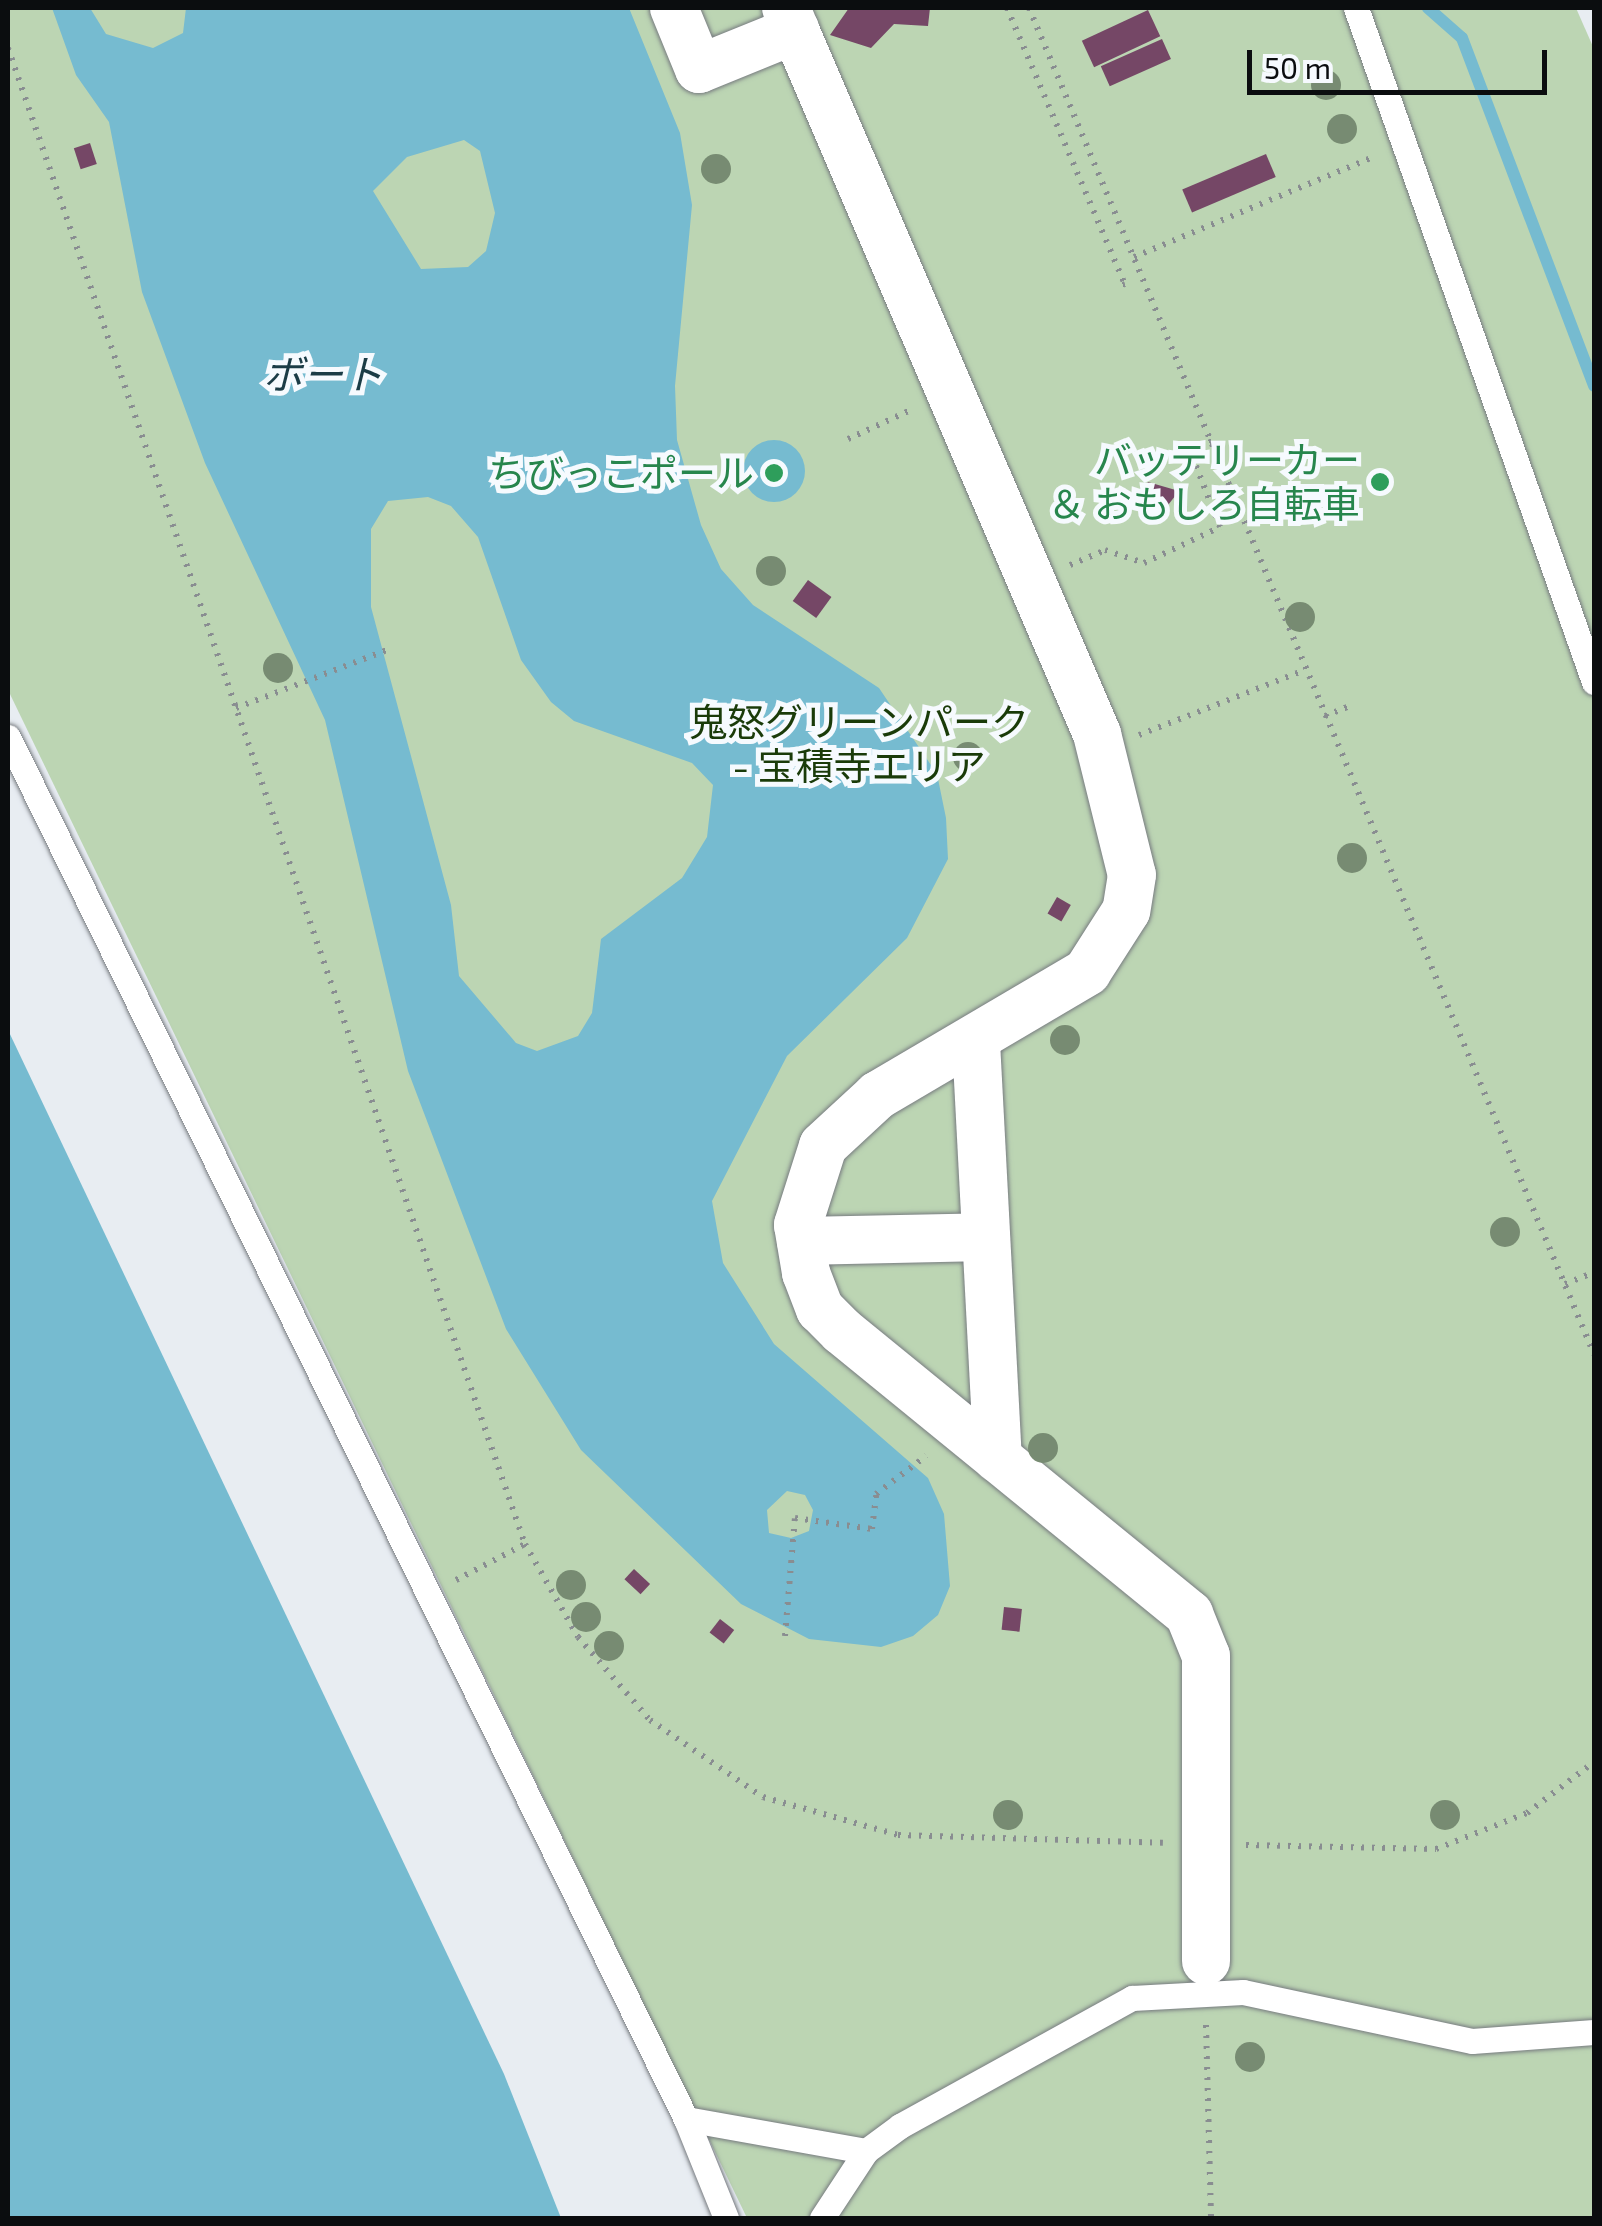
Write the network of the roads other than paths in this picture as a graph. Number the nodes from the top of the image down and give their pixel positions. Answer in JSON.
{"nodes":[{"id":1,"x":674,"y":8,"type":"edge"},
{"id":2,"x":1357,"y":11,"type":"edge"},
{"id":3,"x":791,"y":19,"type":"edge"},
{"id":4,"x":1594,"y":682,"type":"edge"},
{"id":5,"x":8,"y":737,"type":"edge"},
{"id":6,"x":976,"y":1042,"type":"junction"},
{"id":7,"x":986,"y":1237,"type":"junction"},
{"id":8,"x":801,"y":1240,"type":"junction"},
{"id":9,"x":998,"y":1458,"type":"junction"},
{"id":10,"x":1206,"y":1961,"type":"dead end"},
{"id":11,"x":1594,"y":2032,"type":"edge"},
{"id":12,"x":686,"y":2119,"type":"junction"},
{"id":13,"x":866,"y":2152,"type":"junction"},
{"id":14,"x":726,"y":2218,"type":"edge"},
{"id":15,"x":822,"y":2218,"type":"edge"}],
"edges":[{"from":1,"to":3,"type":"street"},
{"from":2,"to":4,"type":"lane"},
{"from":3,"to":6,"type":"street"},
{"from":5,"to":12,"type":"lane"},
{"from":6,"to":7,"type":"street"},
{"from":6,"to":8,"type":"street"},
{"from":7,"to":8,"type":"street"},
{"from":7,"to":9,"type":"street"},
{"from":8,"to":9,"type":"street"},
{"from":9,"to":10,"type":"street"},
{"from":11,"to":13,"type":"lane"},
{"from":12,"to":13,"type":"lane"},
{"from":12,"to":14,"type":"lane"},
{"from":13,"to":15,"type":"lane"}]}
